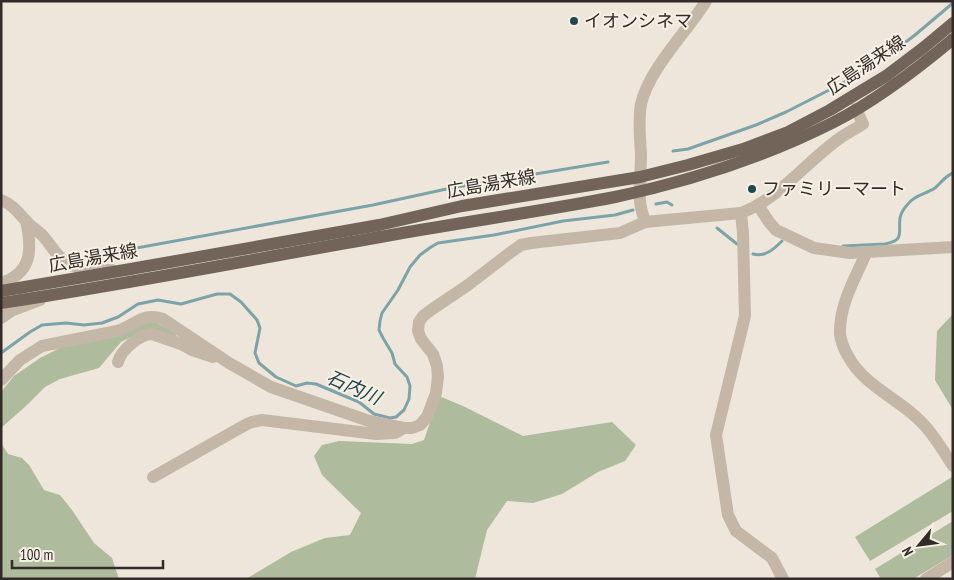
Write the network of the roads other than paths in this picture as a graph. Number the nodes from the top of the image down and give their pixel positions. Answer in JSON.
{"nodes":[{"id":1,"x":706,"y":1,"type":"edge"},
{"id":2,"x":953,"y":23,"type":"edge"},
{"id":3,"x":953,"y":39,"type":"edge"},
{"id":4,"x":856,"y":109,"type":"junction"},
{"id":5,"x":640,"y":177,"type":"junction"},
{"id":6,"x":640,"y":191,"type":"junction"},
{"id":7,"x":1,"y":200,"type":"edge"},
{"id":8,"x":758,"y":205,"type":"junction"},
{"id":9,"x":741,"y":213,"type":"junction"},
{"id":10,"x":26,"y":221,"type":"junction"},
{"id":11,"x":645,"y":222,"type":"junction"},
{"id":12,"x":953,"y":247,"type":"edge"},
{"id":13,"x":865,"y":252,"type":"junction"},
{"id":14,"x":125,"y":270,"type":"junction"},
{"id":15,"x":1,"y":283,"type":"edge"},
{"id":16,"x":1,"y":291,"type":"edge"},
{"id":17,"x":56,"y":294,"type":"junction"},
{"id":18,"x":1,"y":304,"type":"edge"},
{"id":19,"x":1,"y":318,"type":"edge"},
{"id":20,"x":118,"y":362,"type":"dead end"},
{"id":21,"x":229,"y":363,"type":"junction"},
{"id":22,"x":1,"y":380,"type":"edge"},
{"id":23,"x":404,"y":428,"type":"junction"},
{"id":24,"x":953,"y":466,"type":"edge"},
{"id":25,"x":153,"y":477,"type":"dead end"},
{"id":26,"x":953,"y":562,"type":"edge"},
{"id":27,"x":783,"y":579,"type":"edge"},
{"id":28,"x":926,"y":579,"type":"edge"}],
"edges":[{"from":1,"to":5,"type":"street"},
{"from":2,"to":5,"type":"main road","name":"広島湯来線"},
{"from":3,"to":4,"type":"main road","name":"広島湯来線"},
{"from":4,"to":6,"type":"main road","name":"広島湯来線"},
{"from":4,"to":8,"type":"street"},
{"from":5,"to":6,"type":"street"},
{"from":5,"to":14,"type":"main road","name":"広島湯来線"},
{"from":6,"to":11,"type":"street"},
{"from":6,"to":17,"type":"main road","name":"広島湯来線"},
{"from":7,"to":10,"type":"street"},
{"from":8,"to":9,"type":"street"},
{"from":8,"to":13,"type":"street"},
{"from":9,"to":11,"type":"street"},
{"from":9,"to":27,"type":"street"},
{"from":10,"to":14,"type":"street"},
{"from":10,"to":15,"type":"street"},
{"from":11,"to":23,"type":"street"},
{"from":12,"to":13,"type":"street"},
{"from":13,"to":24,"type":"street"},
{"from":14,"to":16,"type":"main road","name":"広島湯来線"},
{"from":17,"to":18,"type":"main road","name":"広島湯来線"},
{"from":17,"to":19,"type":"street"},
{"from":20,"to":21,"type":"street"},
{"from":21,"to":22,"type":"street"},
{"from":21,"to":23,"type":"street"},
{"from":23,"to":25,"type":"street"},
{"from":26,"to":28,"type":"street"}]}
